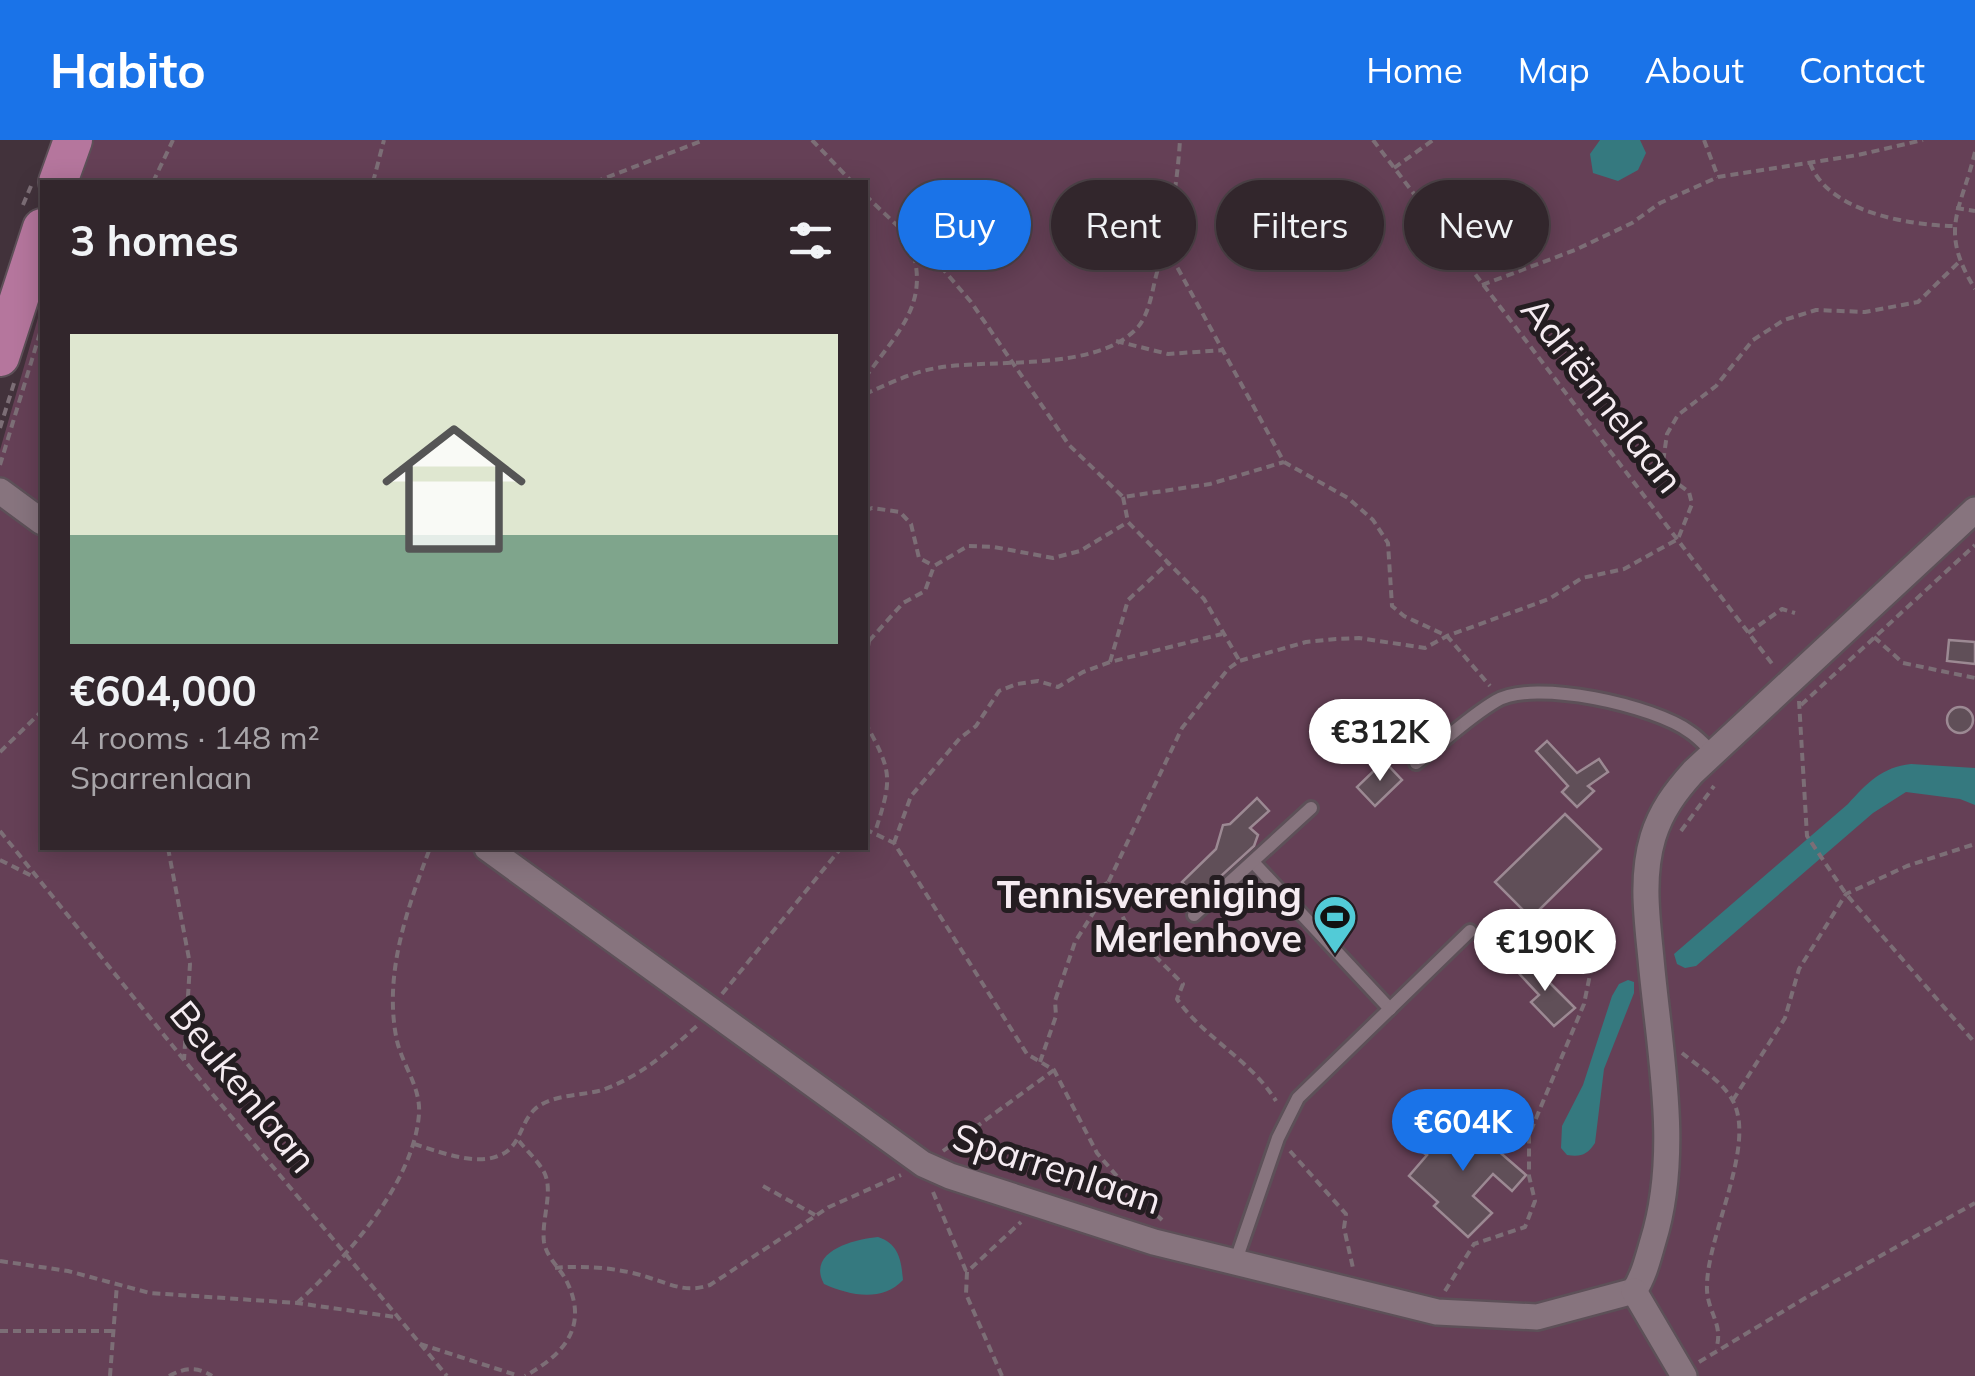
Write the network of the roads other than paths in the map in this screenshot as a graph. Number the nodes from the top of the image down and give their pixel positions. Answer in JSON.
{"nodes":[{"id":1,"x":73,"y":140,"type":"edge"},
{"id":2,"x":59,"y":180,"type":"edge"},
{"id":3,"x":40,"y":234,"type":"edge"},
{"id":4,"x":0,"y":357,"type":"edge"},
{"id":5,"x":0,"y":491,"type":"edge"},
{"id":6,"x":1975,"y":510,"type":"edge"},
{"id":7,"x":40,"y":521,"type":"edge"},
{"id":8,"x":1416,"y":763,"type":"dead end"},
{"id":9,"x":1717,"y":765,"type":"junction"},
{"id":10,"x":1311,"y":808,"type":"dead end"},
{"id":11,"x":490,"y":850,"type":"edge"},
{"id":12,"x":1254,"y":863,"type":"junction"},
{"id":13,"x":1194,"y":915,"type":"dead end"},
{"id":14,"x":1470,"y":931,"type":"dead end"},
{"id":15,"x":1390,"y":1009,"type":"junction"},
{"id":16,"x":1235,"y":1263,"type":"junction"},
{"id":17,"x":1634,"y":1290,"type":"junction"},
{"id":18,"x":1690,"y":1370,"type":"edge"}],
"edges":[{"from":1,"to":2,"type":"main road"},
{"from":3,"to":4,"type":"main road"},
{"from":5,"to":7,"type":"street"},
{"from":6,"to":9,"type":"street"},
{"from":8,"to":9,"type":"lane"},
{"from":9,"to":17,"type":"street"},
{"from":10,"to":12,"type":"lane"},
{"from":11,"to":16,"type":"street","name":"Sparrenlaan"},
{"from":12,"to":13,"type":"lane"},
{"from":12,"to":15,"type":"lane"},
{"from":14,"to":15,"type":"lane"},
{"from":15,"to":16,"type":"lane"},
{"from":16,"to":17,"type":"street","name":"Sparrenlaan"},
{"from":17,"to":18,"type":"street"}]}
